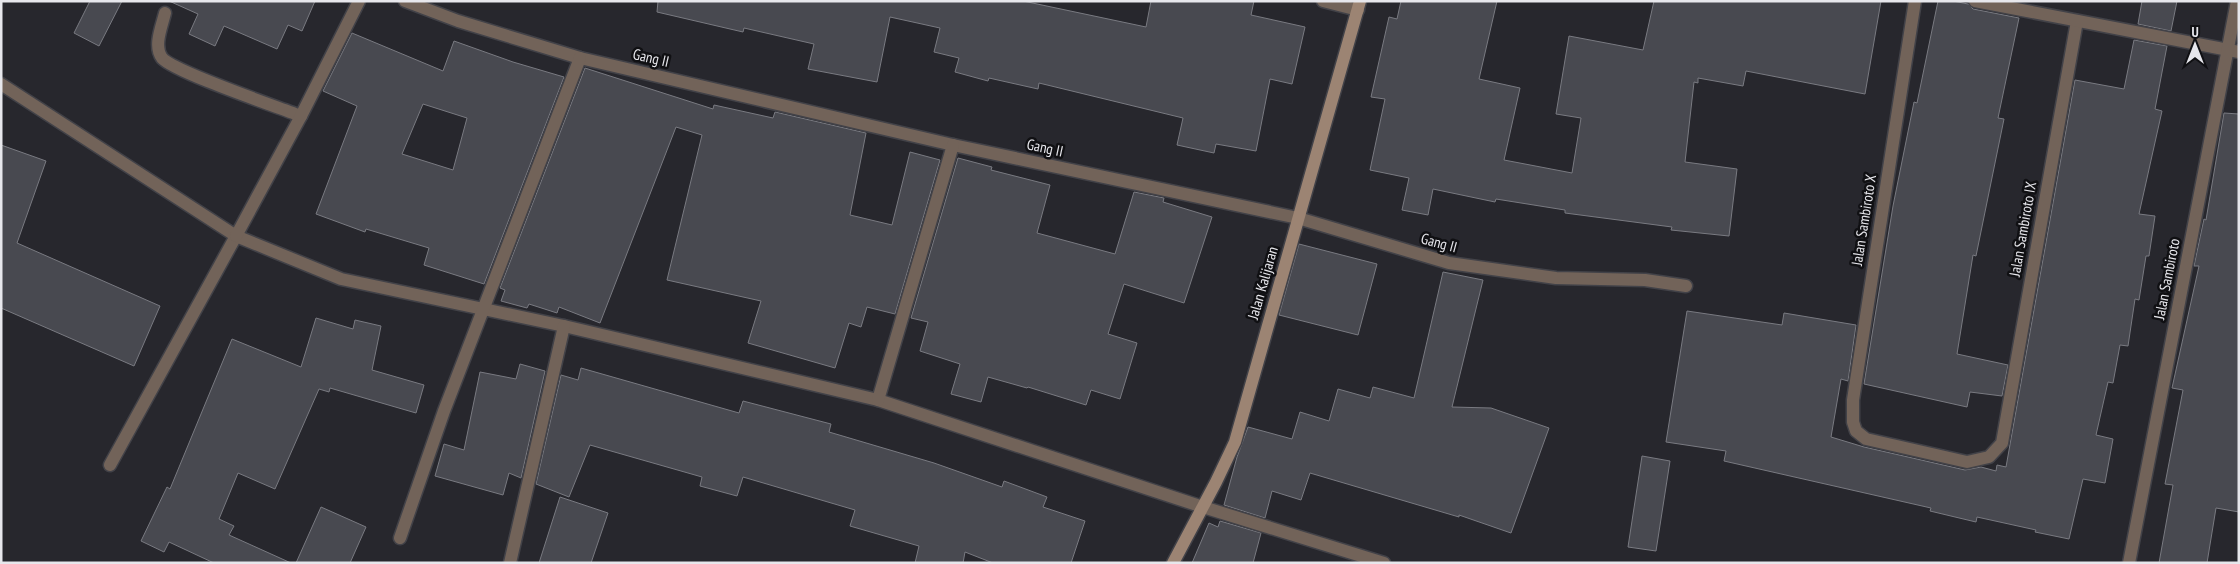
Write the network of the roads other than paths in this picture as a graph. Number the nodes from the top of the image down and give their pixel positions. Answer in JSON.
{"nodes":[{"id":1,"x":359,"y":1,"type":"edge"},
{"id":2,"x":405,"y":1,"type":"edge"},
{"id":3,"x":1324,"y":1,"type":"edge"},
{"id":4,"x":1916,"y":1,"type":"edge"},
{"id":5,"x":1975,"y":1,"type":"edge"},
{"id":6,"x":2237,"y":1,"type":"edge"},
{"id":7,"x":1359,"y":6,"type":"edge"},
{"id":8,"x":166,"y":13,"type":"dead end"},
{"id":9,"x":2077,"y":21,"type":"junction"},
{"id":10,"x":2234,"y":51,"type":"edge"},
{"id":11,"x":580,"y":58,"type":"junction"},
{"id":12,"x":1,"y":84,"type":"edge"},
{"id":13,"x":301,"y":116,"type":"junction"},
{"id":14,"x":953,"y":145,"type":"junction"},
{"id":15,"x":1298,"y":218,"type":"junction"},
{"id":16,"x":236,"y":236,"type":"junction"},
{"id":17,"x":1686,"y":286,"type":"dead end"},
{"id":18,"x":482,"y":310,"type":"junction"},
{"id":19,"x":564,"y":326,"type":"junction"},
{"id":20,"x":878,"y":400,"type":"junction"},
{"id":21,"x":2002,"y":443,"type":"joint"},
{"id":22,"x":110,"y":465,"type":"dead end"},
{"id":23,"x":1203,"y":507,"type":"junction"},
{"id":24,"x":400,"y":538,"type":"dead end"},
{"id":25,"x":510,"y":563,"type":"edge"},
{"id":26,"x":1173,"y":563,"type":"edge"},
{"id":27,"x":1384,"y":563,"type":"edge"},
{"id":28,"x":2129,"y":563,"type":"edge"}],
"edges":[{"from":1,"to":13,"type":"street"},
{"from":2,"to":11,"type":"street","name":"Gang II"},
{"from":3,"to":7,"type":"street"},
{"from":4,"to":21,"type":"street","name":"Jalan Sambiroto X"},
{"from":5,"to":9,"type":"street"},
{"from":6,"to":10,"type":"street","name":"Jalan Sambiroto"},
{"from":7,"to":15,"type":"street","name":"Jalan Kalijaran"},
{"from":8,"to":13,"type":"street"},
{"from":9,"to":10,"type":"street"},
{"from":9,"to":21,"type":"street","name":"Jalan Sambiroto IX"},
{"from":10,"to":28,"type":"street","name":"Jalan Sambiroto"},
{"from":11,"to":14,"type":"street","name":"Gang II"},
{"from":11,"to":18,"type":"street"},
{"from":12,"to":16,"type":"street"},
{"from":13,"to":16,"type":"street"},
{"from":14,"to":15,"type":"street","name":"Gang II"},
{"from":14,"to":20,"type":"street"},
{"from":15,"to":17,"type":"street","name":"Gang II"},
{"from":15,"to":23,"type":"street","name":"Jalan Kalijaran"},
{"from":16,"to":18,"type":"street"},
{"from":16,"to":22,"type":"street"},
{"from":18,"to":19,"type":"street"},
{"from":18,"to":24,"type":"street"},
{"from":19,"to":20,"type":"street"},
{"from":19,"to":25,"type":"street"},
{"from":20,"to":23,"type":"street"},
{"from":23,"to":26,"type":"street","name":"Jalan Kalijaran"},
{"from":23,"to":27,"type":"street"}]}
